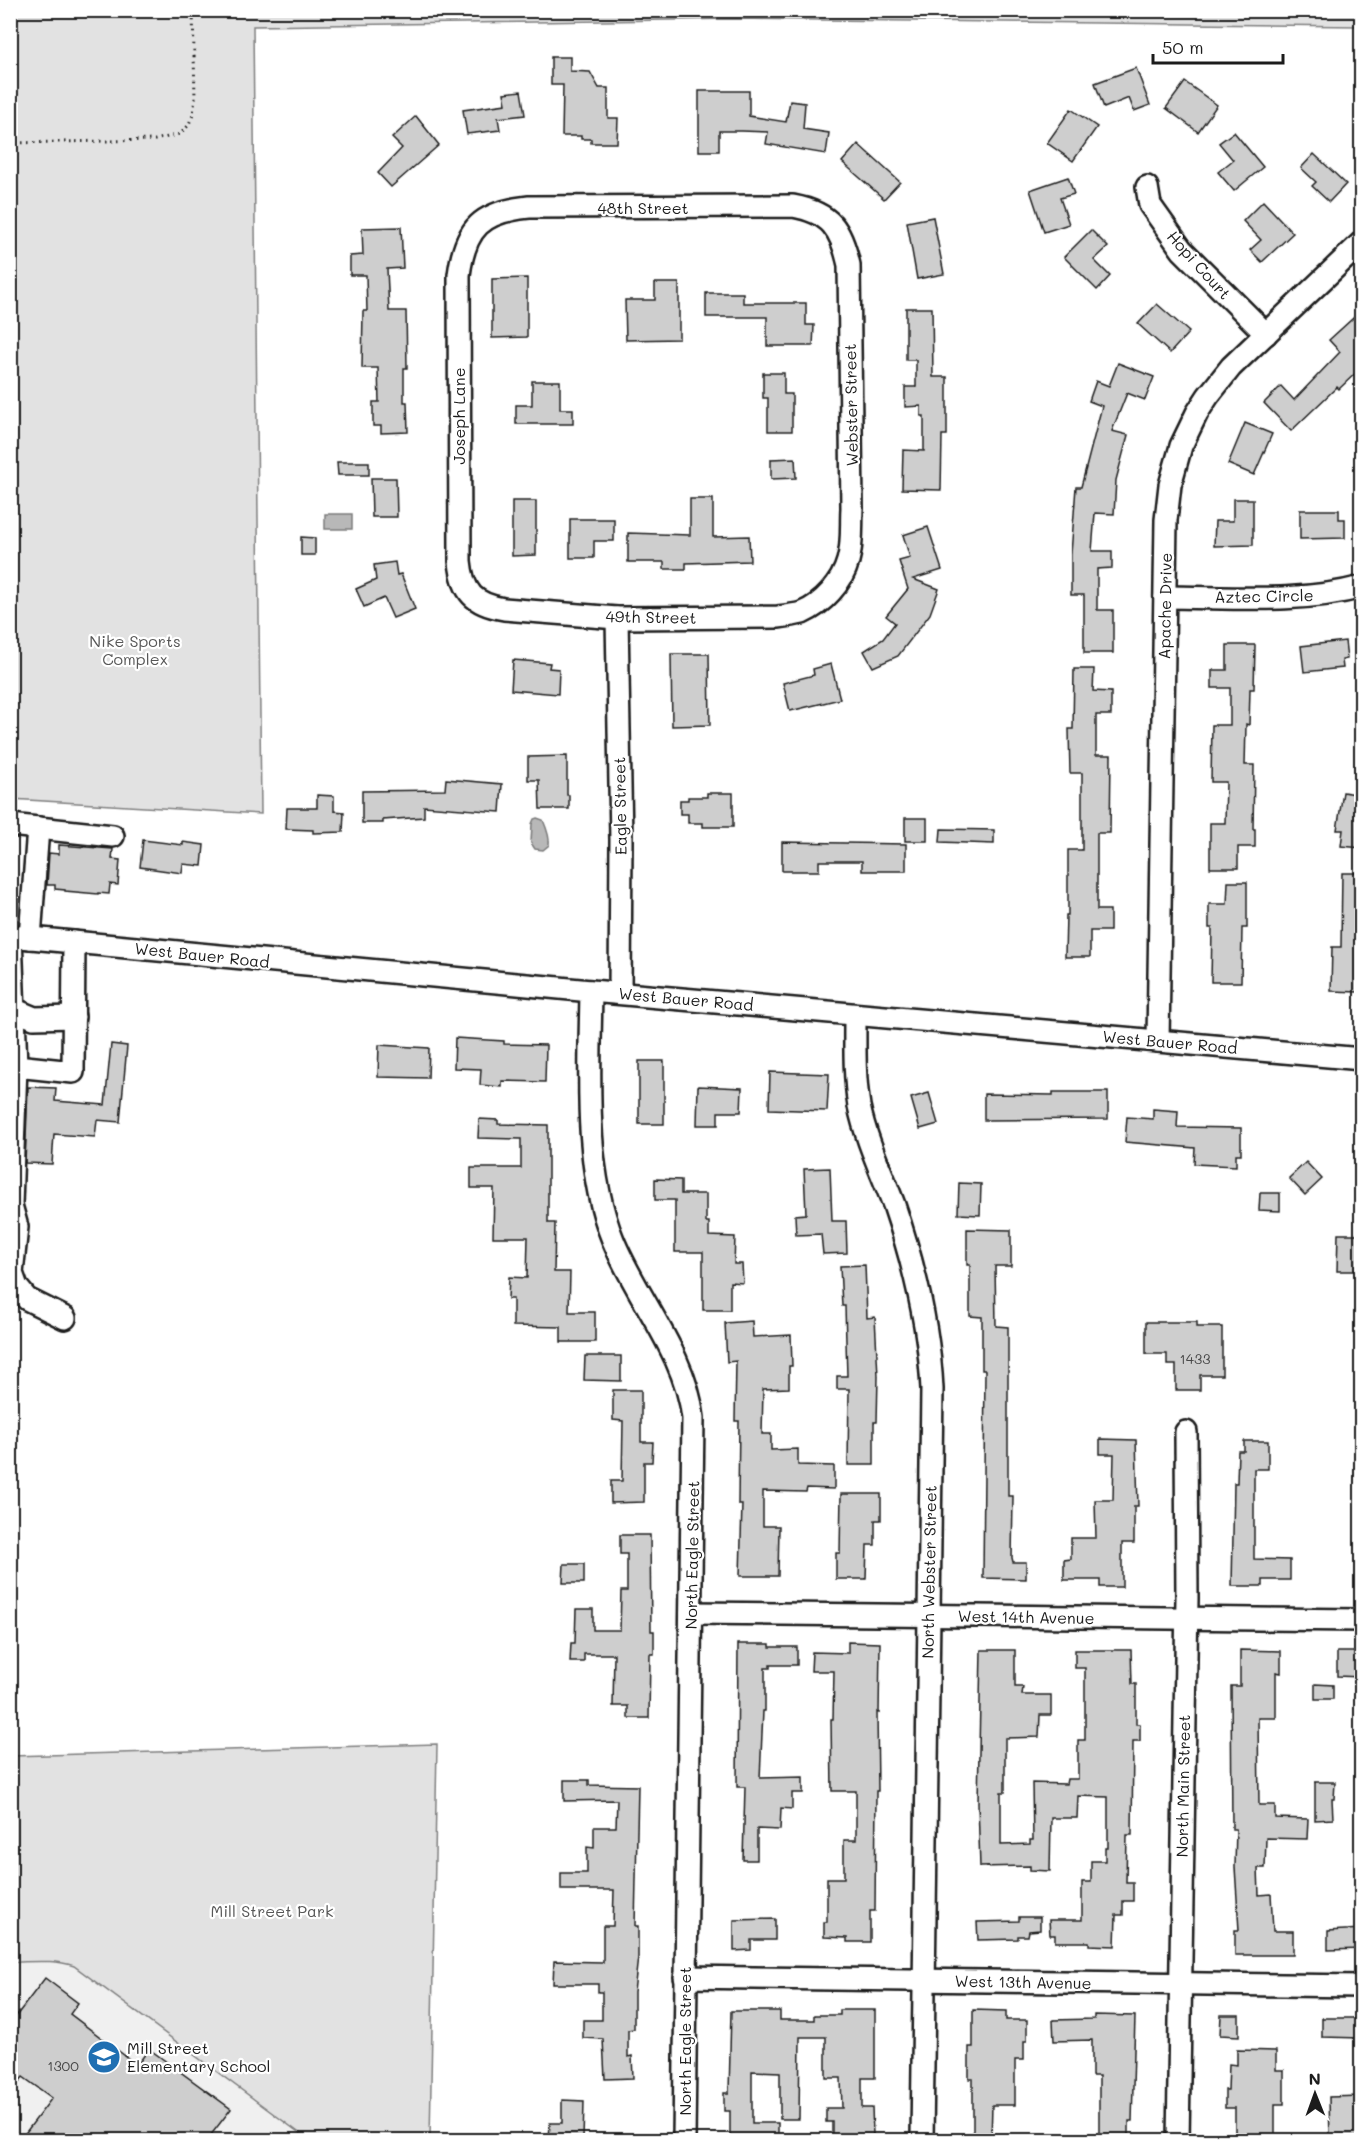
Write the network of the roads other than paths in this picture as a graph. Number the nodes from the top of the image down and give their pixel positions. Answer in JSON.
{"nodes":[{"id":1,"x":1147,"y":187,"type":"dead end"},
{"id":2,"x":826,"y":218,"type":"joint"},
{"id":3,"x":469,"y":238,"type":"joint"},
{"id":4,"x":1362,"y":242,"type":"edge"},
{"id":5,"x":1266,"y":334,"type":"junction"},
{"id":6,"x":1362,"y":587,"type":"edge"},
{"id":7,"x":830,"y":593,"type":"joint"},
{"id":8,"x":470,"y":594,"type":"joint"},
{"id":9,"x":1165,"y":597,"type":"junction"},
{"id":10,"x":617,"y":618,"type":"junction"},
{"id":11,"x":10,"y":825,"type":"edge"},
{"id":12,"x":38,"y":828,"type":"junction"},
{"id":13,"x":113,"y":836,"type":"dead end"},
{"id":14,"x":17,"y":936,"type":"edge"},
{"id":15,"x":74,"y":942,"type":"junction"},
{"id":16,"x":591,"y":991,"type":"junction"},
{"id":17,"x":620,"y":993,"type":"junction"},
{"id":18,"x":13,"y":1009,"type":"junction"},
{"id":19,"x":855,"y":1015,"type":"junction"},
{"id":20,"x":74,"y":1017,"type":"junction"},
{"id":21,"x":1158,"y":1041,"type":"junction"},
{"id":22,"x":1362,"y":1059,"type":"edge"},
{"id":23,"x":16,"y":1066,"type":"junction"},
{"id":24,"x":64,"y":1318,"type":"dead end"},
{"id":25,"x":1186,"y":1432,"type":"dead end"},
{"id":26,"x":691,"y":1612,"type":"junction"},
{"id":27,"x":928,"y":1616,"type":"junction"},
{"id":28,"x":1186,"y":1619,"type":"junction"},
{"id":29,"x":1362,"y":1620,"type":"edge"},
{"id":30,"x":685,"y":1977,"type":"junction"},
{"id":31,"x":924,"y":1980,"type":"junction"},
{"id":32,"x":1180,"y":1984,"type":"junction"},
{"id":33,"x":1362,"y":1986,"type":"edge"},
{"id":34,"x":684,"y":2140,"type":"edge"},
{"id":35,"x":922,"y":2140,"type":"edge"},
{"id":36,"x":1178,"y":2140,"type":"edge"}],
"edges":[{"from":1,"to":5,"type":"street","name":"Hopi Court"},
{"from":2,"to":3,"type":"street","name":"48th Street"},
{"from":2,"to":7,"type":"street","name":"Webster Street"},
{"from":3,"to":8,"type":"street","name":"Joseph Lane"},
{"from":4,"to":5,"type":"street","name":"Apache Drive"},
{"from":5,"to":9,"type":"street","name":"Apache Drive"},
{"from":6,"to":9,"type":"street","name":"Aztec Circle"},
{"from":7,"to":10,"type":"street","name":"49th Street"},
{"from":8,"to":10,"type":"street","name":"49th Street"},
{"from":9,"to":21,"type":"street","name":"Apache Drive"},
{"from":10,"to":17,"type":"street","name":"Eagle Street"},
{"from":11,"to":12,"type":"street"},
{"from":12,"to":13,"type":"street"},
{"from":12,"to":14,"type":"street"},
{"from":14,"to":15,"type":"street","name":"West Bauer Road"},
{"from":14,"to":18,"type":"street"},
{"from":15,"to":16,"type":"street","name":"West Bauer Road"},
{"from":15,"to":20,"type":"street"},
{"from":16,"to":17,"type":"street","name":"West Bauer Road"},
{"from":16,"to":26,"type":"street","name":"North Eagle Street"},
{"from":17,"to":19,"type":"street","name":"West Bauer Road"},
{"from":18,"to":20,"type":"street"},
{"from":18,"to":23,"type":"street"},
{"from":19,"to":21,"type":"street","name":"West Bauer Road"},
{"from":19,"to":27,"type":"street","name":"North Webster Street"},
{"from":20,"to":23,"type":"street"},
{"from":21,"to":22,"type":"street","name":"West Bauer Road"},
{"from":23,"to":24,"type":"street"},
{"from":25,"to":28,"type":"street","name":"North Main Street"},
{"from":26,"to":27,"type":"street","name":"West 14th Avenue"},
{"from":26,"to":30,"type":"street","name":"North Eagle Street"},
{"from":27,"to":28,"type":"street","name":"West 14th Avenue"},
{"from":27,"to":31,"type":"street","name":"North Webster Street"},
{"from":28,"to":29,"type":"street","name":"West 14th Avenue"},
{"from":28,"to":32,"type":"street","name":"North Main Street"},
{"from":30,"to":31,"type":"street","name":"West 13th Avenue"},
{"from":30,"to":34,"type":"street","name":"North Eagle Street"},
{"from":31,"to":32,"type":"street","name":"West 13th Avenue"},
{"from":31,"to":35,"type":"street","name":"North Webster Street"},
{"from":32,"to":33,"type":"street","name":"West 13th Avenue"},
{"from":32,"to":36,"type":"street","name":"North Main Street"}]}
